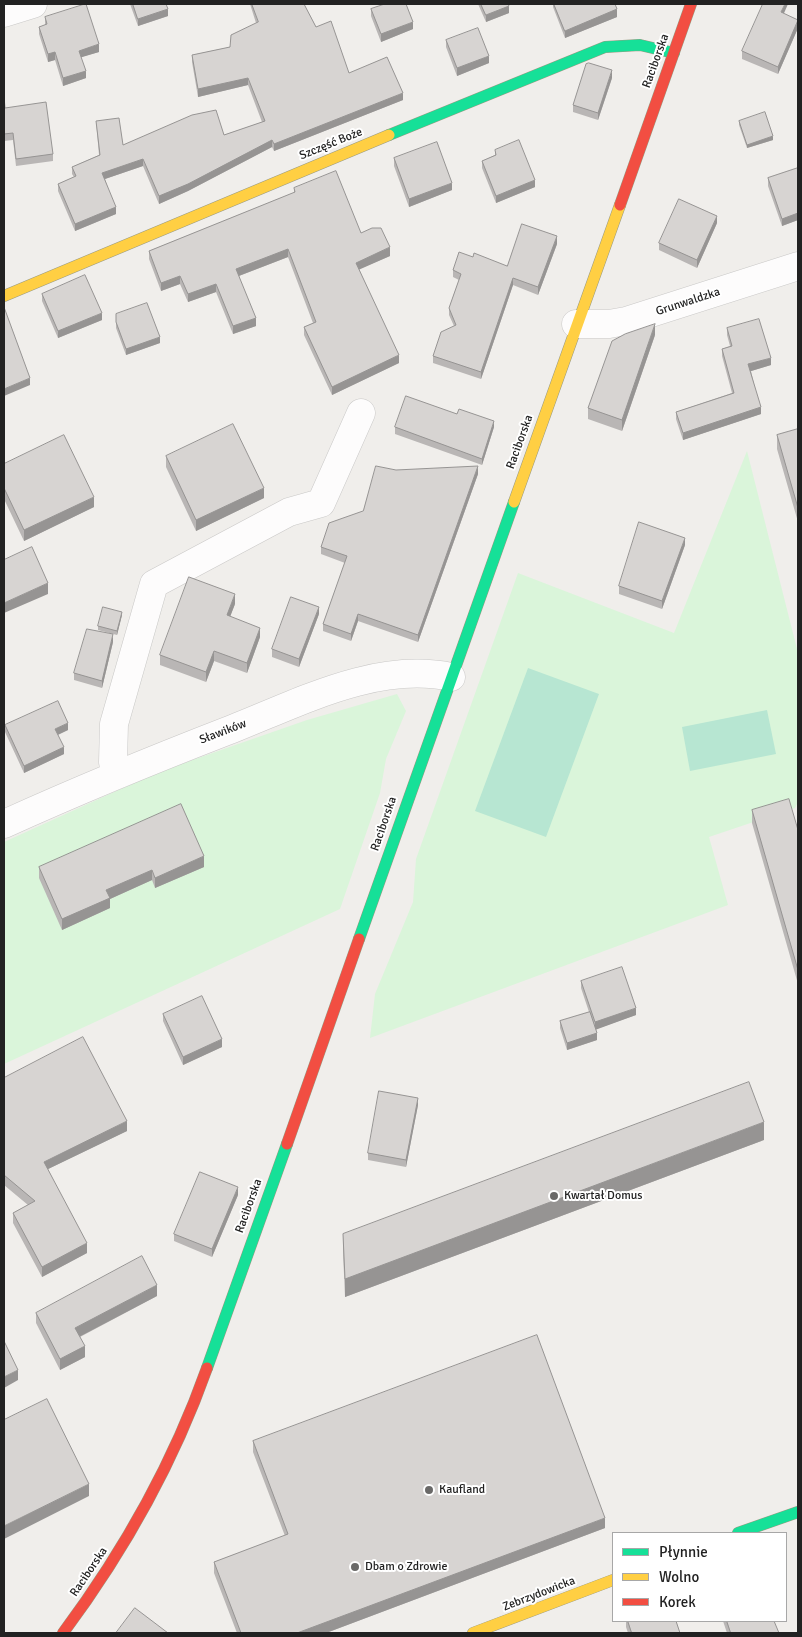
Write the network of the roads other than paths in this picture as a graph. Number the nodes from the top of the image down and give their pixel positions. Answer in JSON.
{"nodes":[{"id":1,"x":33,"y":4,"type":"edge"},
{"id":2,"x":691,"y":4,"type":"edge"},
{"id":3,"x":4,"y":13,"type":"edge"},
{"id":4,"x":674,"y":53,"type":"junction"},
{"id":5,"x":798,"y":266,"type":"edge"},
{"id":6,"x":4,"y":296,"type":"edge"},
{"id":7,"x":576,"y":324,"type":"junction"},
{"id":8,"x":361,"y":413,"type":"dead end"},
{"id":9,"x":451,"y":677,"type":"junction"},
{"id":10,"x":116,"y":775,"type":"junction"},
{"id":11,"x":4,"y":824,"type":"edge"},
{"id":12,"x":798,"y":1512,"type":"edge"},
{"id":13,"x":741,"y":1532,"type":"edge"},
{"id":14,"x":612,"y":1580,"type":"edge"},
{"id":15,"x":63,"y":1633,"type":"edge"},
{"id":16,"x":473,"y":1633,"type":"edge"}],
"edges":[{"from":1,"to":3,"type":"street"},
{"from":2,"to":4,"type":"street","name":"Raciborska"},
{"from":4,"to":6,"type":"street","name":"Szczęść Boże"},
{"from":4,"to":7,"type":"street","name":"Raciborska"},
{"from":5,"to":7,"type":"street","name":"Grunwaldzka"},
{"from":7,"to":9,"type":"street","name":"Raciborska"},
{"from":8,"to":10,"type":"street"},
{"from":9,"to":10,"type":"street","name":"Sławików"},
{"from":9,"to":15,"type":"street","name":"Raciborska"},
{"from":10,"to":11,"type":"street","name":"Sławików"},
{"from":12,"to":13,"type":"street"},
{"from":14,"to":16,"type":"street","name":"Zebrzydowicka"}]}
